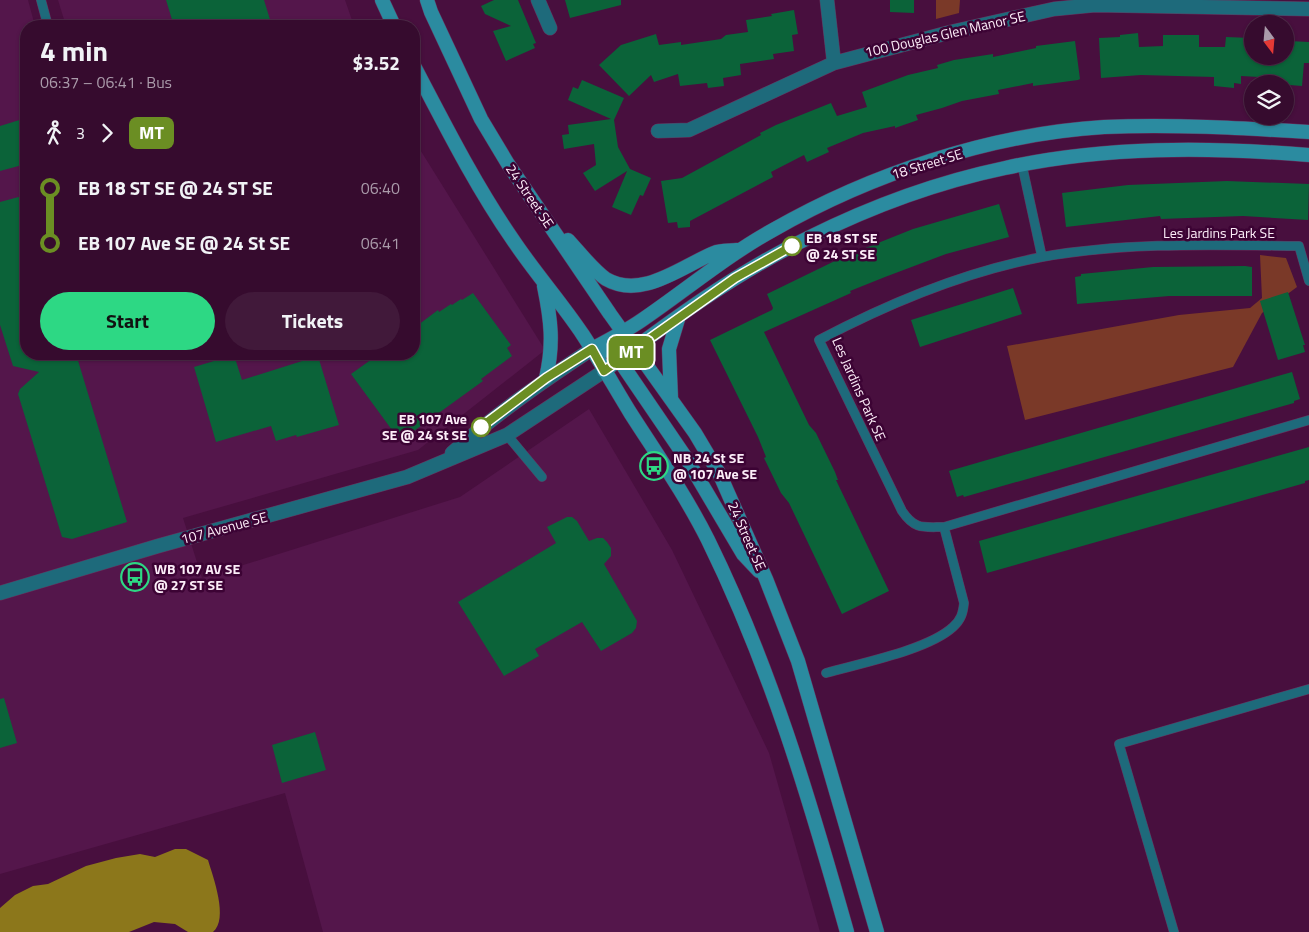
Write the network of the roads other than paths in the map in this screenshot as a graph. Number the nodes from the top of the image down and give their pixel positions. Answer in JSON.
{"nodes":[{"id":1,"x":40,"y":0,"type":"edge"},
{"id":2,"x":382,"y":0,"type":"edge"},
{"id":3,"x":427,"y":0,"type":"edge"},
{"id":4,"x":538,"y":0,"type":"edge"},
{"id":5,"x":827,"y":0,"type":"edge"},
{"id":6,"x":1095,"y":3,"type":"edge"},
{"id":7,"x":1055,"y":4,"type":"edge"},
{"id":8,"x":1308,"y":6,"type":"edge"},
{"id":9,"x":46,"y":20,"type":"edge"},
{"id":10,"x":391,"y":20,"type":"edge"},
{"id":11,"x":550,"y":28,"type":"dead end"},
{"id":12,"x":834,"y":63,"type":"junction"},
{"id":13,"x":420,"y":78,"type":"edge"},
{"id":14,"x":658,"y":131,"type":"dead end"},
{"id":15,"x":1309,"y":132,"type":"edge"},
{"id":16,"x":1309,"y":155,"type":"edge"},
{"id":17,"x":1022,"y":164,"type":"junction"},
{"id":18,"x":542,"y":214,"type":"junction"},
{"id":19,"x":738,"y":250,"type":"junction"},
{"id":20,"x":1042,"y":257,"type":"junction"},
{"id":21,"x":542,"y":280,"type":"junction"},
{"id":22,"x":1309,"y":281,"type":"edge"},
{"id":23,"x":680,"y":316,"type":"junction"},
{"id":24,"x":622,"y":332,"type":"junction"},
{"id":25,"x":592,"y":349,"type":"junction"},
{"id":26,"x":634,"y":349,"type":"junction"},
{"id":27,"x":619,"y":359,"type":"junction"},
{"id":28,"x":604,"y":371,"type":"junction"},
{"id":29,"x":546,"y":378,"type":"junction"},
{"id":30,"x":671,"y":398,"type":"junction"},
{"id":31,"x":1309,"y":420,"type":"edge"},
{"id":32,"x":507,"y":435,"type":"junction"},
{"id":33,"x":446,"y":459,"type":"junction"},
{"id":34,"x":542,"y":477,"type":"dead end"},
{"id":35,"x":944,"y":527,"type":"junction"},
{"id":36,"x":766,"y":579,"type":"junction"},
{"id":37,"x":0,"y":593,"type":"edge"},
{"id":38,"x":826,"y":672,"type":"dead end"},
{"id":39,"x":1309,"y":689,"type":"edge"},
{"id":40,"x":847,"y":932,"type":"edge"},
{"id":41,"x":877,"y":932,"type":"edge"},
{"id":42,"x":1174,"y":932,"type":"edge"}],
"edges":[{"from":1,"to":9,"type":"lane"},
{"from":2,"to":10,"type":"main road"},
{"from":3,"to":18,"type":"main road","name":"24 Street SE"},
{"from":4,"to":11,"type":"street"},
{"from":5,"to":12,"type":"street"},
{"from":6,"to":7,"type":"street","name":"100 Douglas Glen Manor SE"},
{"from":6,"to":8,"type":"street","name":"100 Douglas Glen Manor SE"},
{"from":7,"to":12,"type":"street","name":"100 Douglas Glen Manor SE"},
{"from":12,"to":14,"type":"street","name":"100 Douglas Glen Manor SE"},
{"from":13,"to":21,"type":"main road"},
{"from":15,"to":19,"type":"main road","name":"18 Street SE"},
{"from":16,"to":17,"type":"main road","name":"18 Street SE"},
{"from":17,"to":20,"type":"lane"},
{"from":17,"to":23,"type":"main road","name":"18 Street SE"},
{"from":18,"to":19,"type":"main road"},
{"from":18,"to":24,"type":"main road","name":"24 Street SE"},
{"from":19,"to":24,"type":"main road","name":"18 Street SE"},
{"from":20,"to":22,"type":"lane","name":"Les Jardins Park SE"},
{"from":20,"to":35,"type":"lane","name":"Les Jardins Park SE"},
{"from":21,"to":25,"type":"main road"},
{"from":21,"to":29,"type":"main road"},
{"from":23,"to":26,"type":"main road","name":"18 Street SE"},
{"from":23,"to":30,"type":"main road"},
{"from":24,"to":25,"type":"main road","name":"18 Street SE"},
{"from":24,"to":26,"type":"main road","name":"24 Street SE"},
{"from":25,"to":27,"type":"main road"},
{"from":25,"to":28,"type":"main road"},
{"from":25,"to":29,"type":"street","name":"107 Avenue SE"},
{"from":26,"to":27,"type":"main road","name":"18 Street SE"},
{"from":26,"to":30,"type":"main road","name":"24 Street SE"},
{"from":27,"to":28,"type":"main road","name":"18 Street SE"},
{"from":27,"to":36,"type":"main road"},
{"from":28,"to":32,"type":"street","name":"107 Avenue SE"},
{"from":28,"to":40,"type":"main road"},
{"from":29,"to":33,"type":"street","name":"107 Avenue SE"},
{"from":30,"to":36,"type":"main road","name":"24 Street SE"},
{"from":31,"to":35,"type":"lane","name":"Les Jardins Park SE"},
{"from":32,"to":33,"type":"street","name":"107 Avenue SE"},
{"from":32,"to":34,"type":"lane"},
{"from":33,"to":37,"type":"street","name":"107 Avenue SE"},
{"from":35,"to":38,"type":"lane"},
{"from":36,"to":41,"type":"main road","name":"24 Street SE"},
{"from":39,"to":42,"type":"lane"}]}
